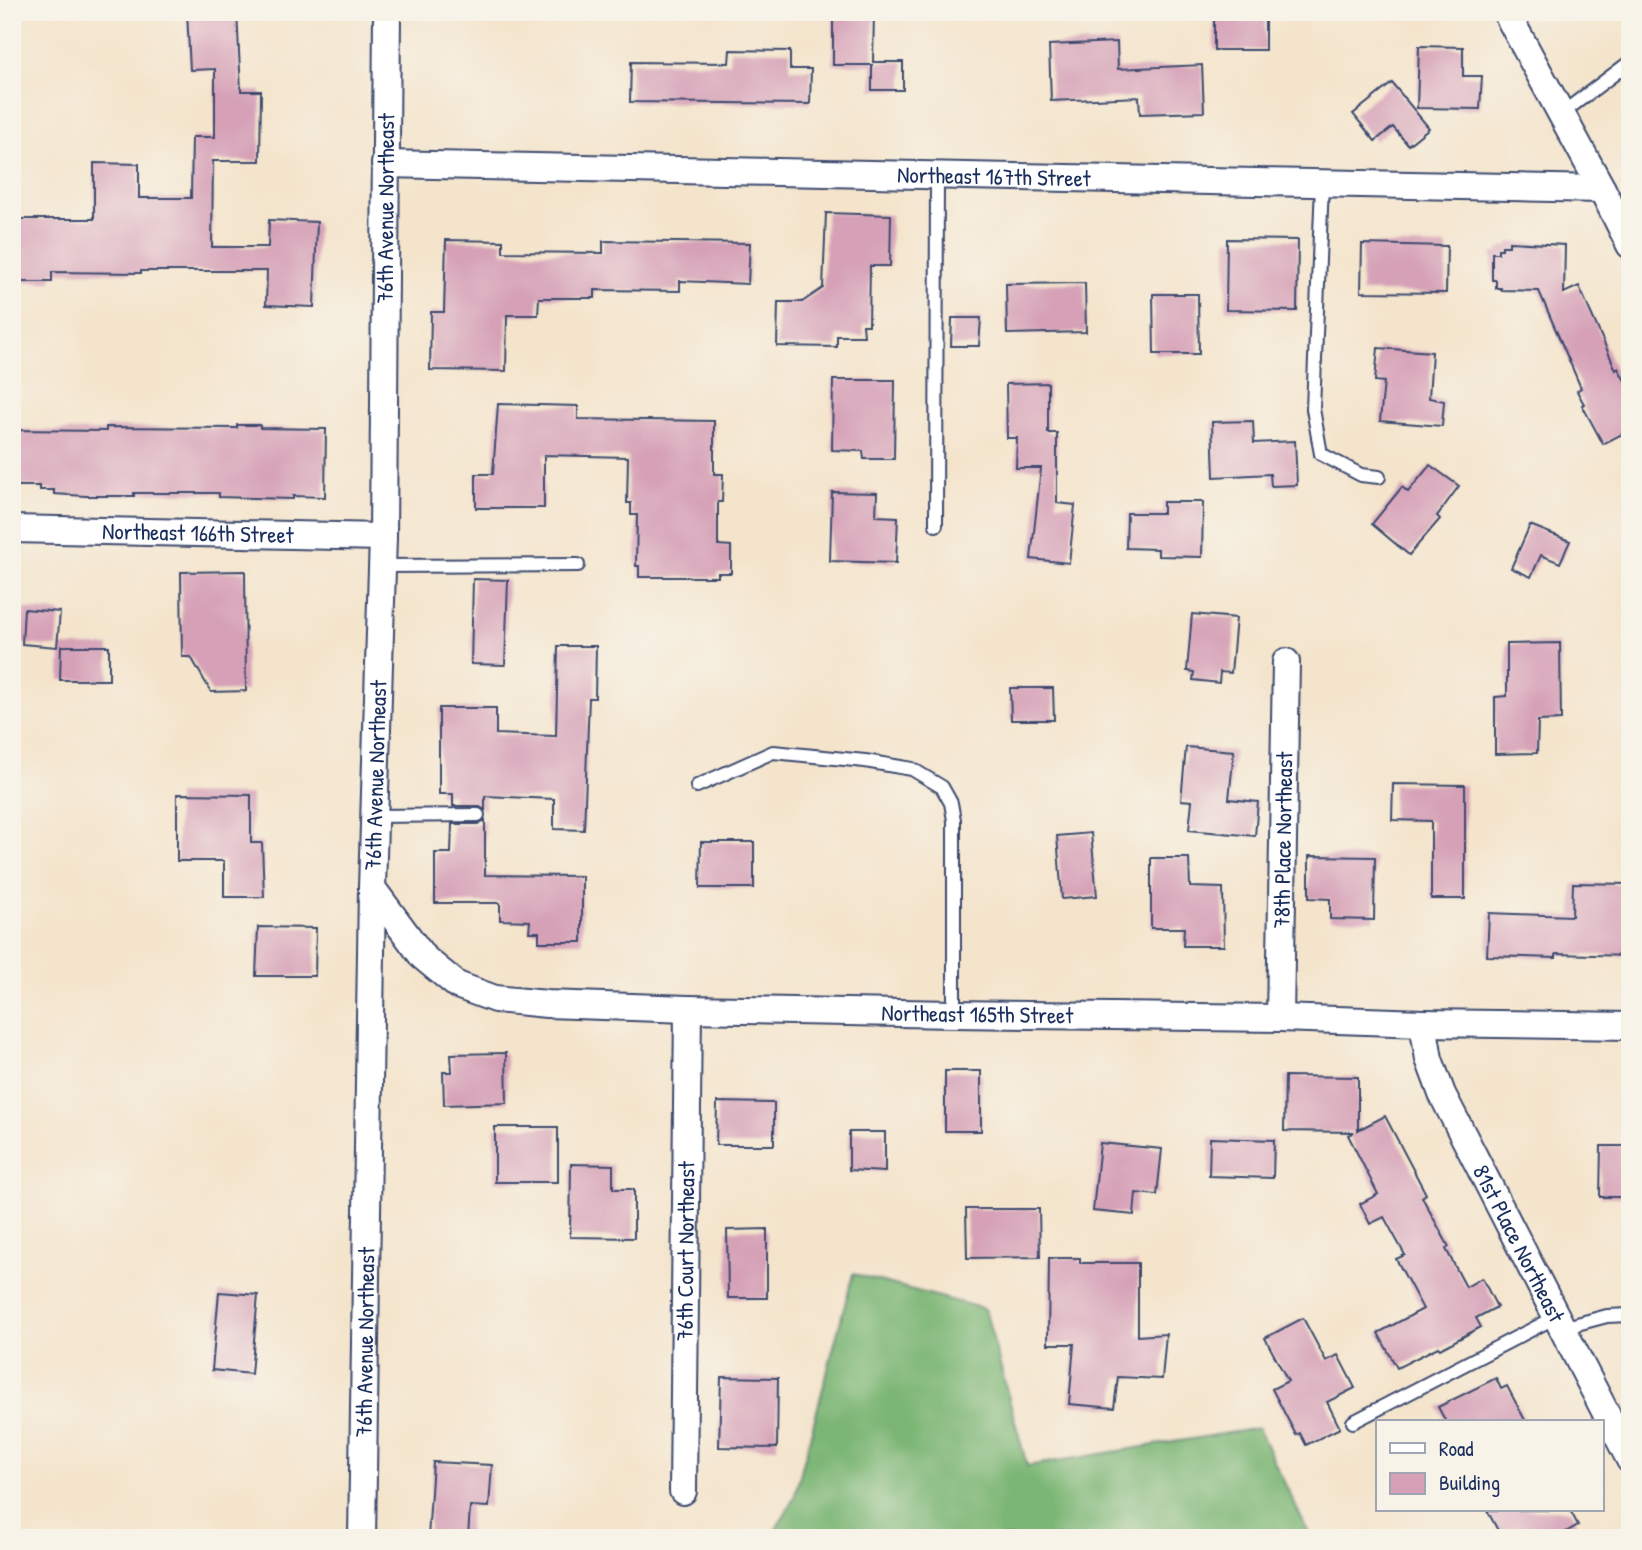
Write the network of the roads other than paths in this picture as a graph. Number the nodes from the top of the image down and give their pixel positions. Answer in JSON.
{"nodes":[{"id":1,"x":387,"y":12,"type":"edge"},
{"id":2,"x":1506,"y":12,"type":"edge"},
{"id":3,"x":1630,"y":62,"type":"edge"},
{"id":4,"x":1561,"y":114,"type":"junction"},
{"id":5,"x":385,"y":164,"type":"junction"},
{"id":6,"x":937,"y":176,"type":"junction"},
{"id":7,"x":1322,"y":184,"type":"junction"},
{"id":8,"x":1602,"y":189,"type":"junction"},
{"id":9,"x":1630,"y":245,"type":"edge"},
{"id":10,"x":1379,"y":477,"type":"dead end"},
{"id":11,"x":936,"y":524,"type":"dead end"},
{"id":12,"x":12,"y":530,"type":"edge"},
{"id":13,"x":383,"y":537,"type":"junction"},
{"id":14,"x":578,"y":565,"type":"dead end"},
{"id":15,"x":382,"y":566,"type":"junction"},
{"id":16,"x":1286,"y":662,"type":"dead end"},
{"id":17,"x":697,"y":786,"type":"dead end"},
{"id":18,"x":478,"y":815,"type":"dead end"},
{"id":19,"x":374,"y":816,"type":"junction"},
{"id":20,"x":372,"y":888,"type":"junction"},
{"id":21,"x":688,"y":1009,"type":"junction"},
{"id":22,"x":954,"y":1014,"type":"junction"},
{"id":23,"x":1280,"y":1018,"type":"junction"},
{"id":24,"x":1423,"y":1023,"type":"junction"},
{"id":25,"x":1630,"y":1026,"type":"edge"},
{"id":26,"x":1630,"y":1315,"type":"edge"},
{"id":27,"x":1559,"y":1322,"type":"junction"},
{"id":28,"x":1353,"y":1422,"type":"dead end"},
{"id":29,"x":1630,"y":1460,"type":"edge"},
{"id":30,"x":683,"y":1492,"type":"dead end"},
{"id":31,"x":362,"y":1538,"type":"edge"}],
"edges":[{"from":1,"to":5,"type":"street","name":"76th Avenue Northeast"},
{"from":2,"to":4,"type":"street"},
{"from":3,"to":4,"type":"lane"},
{"from":4,"to":8,"type":"street"},
{"from":5,"to":6,"type":"street","name":"Northeast 167th Street"},
{"from":5,"to":13,"type":"street","name":"76th Avenue Northeast"},
{"from":6,"to":7,"type":"street","name":"Northeast 167th Street"},
{"from":6,"to":11,"type":"lane"},
{"from":7,"to":8,"type":"street","name":"Northeast 167th Street"},
{"from":7,"to":10,"type":"lane"},
{"from":8,"to":9,"type":"street"},
{"from":12,"to":13,"type":"street","name":"Northeast 166th Street"},
{"from":13,"to":15,"type":"street","name":"76th Avenue Northeast"},
{"from":14,"to":15,"type":"lane"},
{"from":15,"to":19,"type":"street","name":"76th Avenue Northeast"},
{"from":16,"to":23,"type":"street","name":"78th Place Northeast"},
{"from":17,"to":22,"type":"lane"},
{"from":18,"to":19,"type":"lane"},
{"from":19,"to":20,"type":"street","name":"76th Avenue Northeast"},
{"from":20,"to":21,"type":"street","name":"Northeast 165th Street"},
{"from":20,"to":31,"type":"street","name":"76th Avenue Northeast"},
{"from":21,"to":22,"type":"street","name":"Northeast 165th Street"},
{"from":21,"to":30,"type":"street","name":"76th Court Northeast"},
{"from":22,"to":23,"type":"street","name":"Northeast 165th Street"},
{"from":23,"to":24,"type":"street","name":"Northeast 165th Street"},
{"from":24,"to":25,"type":"street","name":"Northeast 165th Street"},
{"from":24,"to":27,"type":"street","name":"81st Place Northeast"},
{"from":26,"to":27,"type":"lane"},
{"from":27,"to":28,"type":"lane"},
{"from":27,"to":29,"type":"street","name":"81st Place Northeast"}]}
